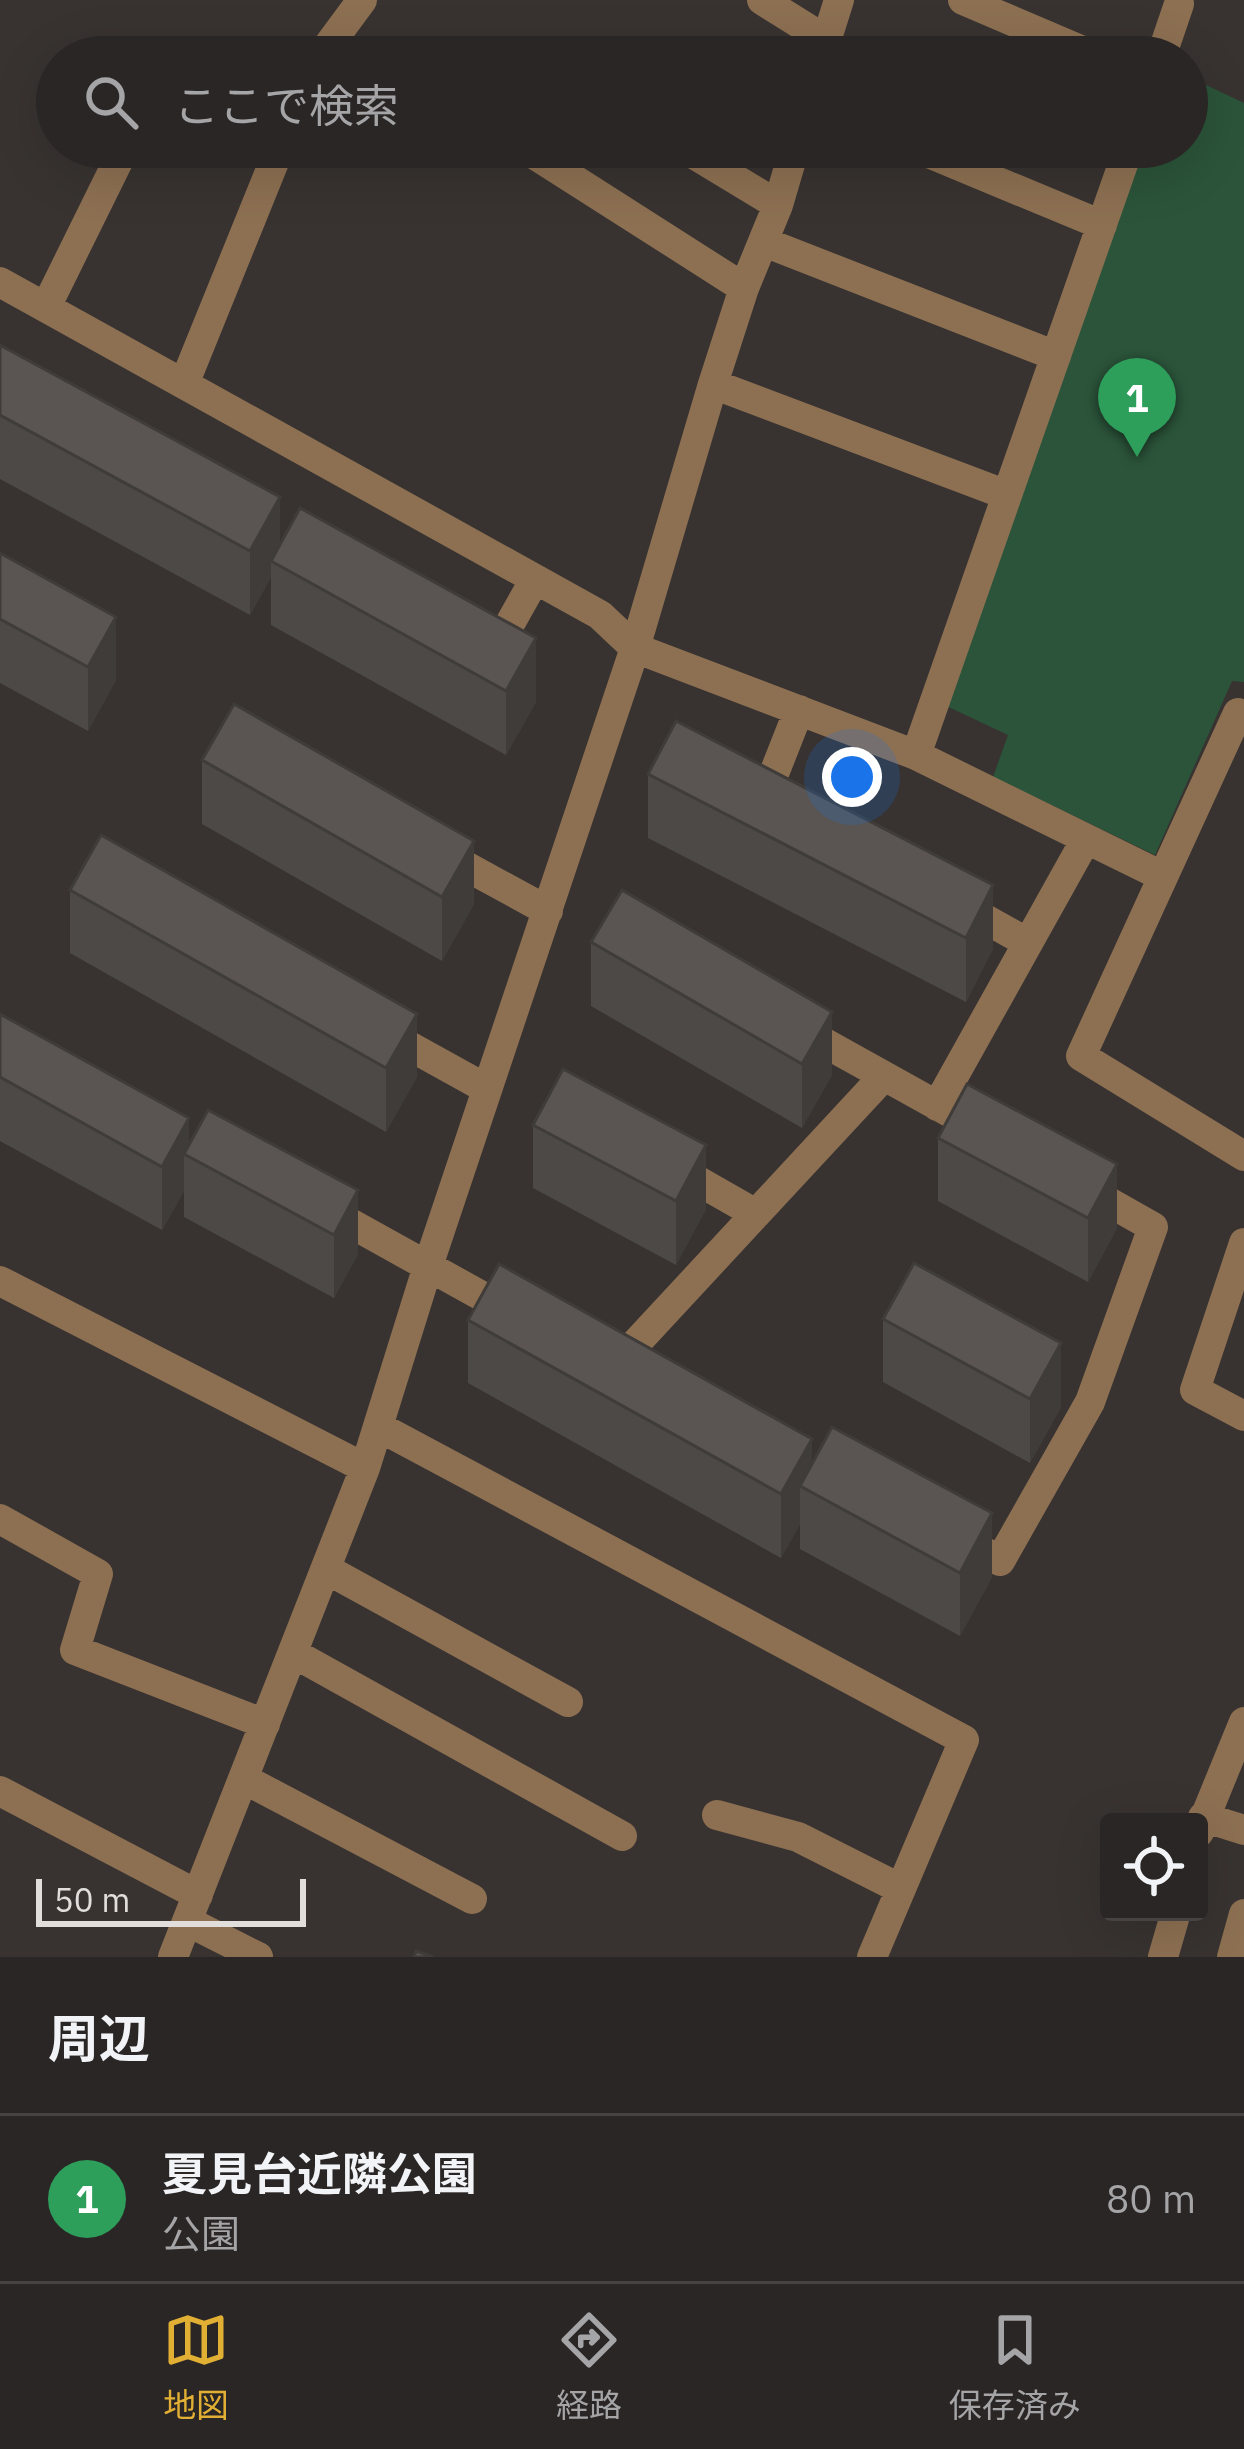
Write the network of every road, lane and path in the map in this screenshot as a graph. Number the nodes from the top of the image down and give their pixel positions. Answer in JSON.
{"nodes":[{"id":1,"x":362,"y":0,"type":"edge"},
{"id":2,"x":762,"y":0,"type":"edge"},
{"id":3,"x":839,"y":0,"type":"edge"},
{"id":4,"x":962,"y":0,"type":"edge"},
{"id":5,"x":1179,"y":4,"type":"dead end"},
{"id":6,"x":335,"y":36,"type":"edge"},
{"id":7,"x":808,"y":36,"type":"edge"},
{"id":8,"x":828,"y":36,"type":"edge"},
{"id":9,"x":1047,"y":36,"type":"edge"},
{"id":10,"x":1168,"y":36,"type":"edge"},
{"id":11,"x":114,"y":168,"type":"edge"},
{"id":12,"x":264,"y":168,"type":"edge"},
{"id":13,"x":556,"y":168,"type":"edge"},
{"id":14,"x":717,"y":168,"type":"edge"},
{"id":15,"x":789,"y":168,"type":"edge"},
{"id":16,"x":965,"y":168,"type":"edge"},
{"id":17,"x":1122,"y":168,"type":"edge"},
{"id":18,"x":778,"y":205,"type":"junction"},
{"id":19,"x":1102,"y":225,"type":"junction"},
{"id":20,"x":764,"y":242,"type":"junction"},
{"id":21,"x":0,"y":282,"type":"edge"},
{"id":22,"x":744,"y":287,"type":"junction"},
{"id":23,"x":46,"y":307,"type":"junction"},
{"id":24,"x":1056,"y":356,"type":"junction"},
{"id":25,"x":184,"y":384,"type":"junction"},
{"id":26,"x":712,"y":384,"type":"junction"},
{"id":27,"x":1007,"y":495,"type":"junction"},
{"id":28,"x":535,"y":579,"type":"junction"},
{"id":29,"x":635,"y":648,"type":"junction"},
{"id":30,"x":525,"y":669,"type":"edge"},
{"id":31,"x":799,"y":710,"type":"junction"},
{"id":32,"x":1238,"y":713,"type":"dead end"},
{"id":33,"x":916,"y":755,"type":"junction"},
{"id":34,"x":731,"y":781,"type":"edge"},
{"id":35,"x":409,"y":835,"type":"edge"},
{"id":36,"x":1086,"y":839,"type":"junction"},
{"id":37,"x":1162,"y":876,"type":"junction"},
{"id":38,"x":927,"y":887,"type":"edge"},
{"id":39,"x":548,"y":910,"type":"junction"},
{"id":40,"x":1028,"y":943,"type":"junction"},
{"id":41,"x":763,"y":1008,"type":"edge"},
{"id":42,"x":367,"y":1023,"type":"edge"},
{"id":43,"x":884,"y":1076,"type":"junction"},
{"id":44,"x":488,"y":1089,"type":"junction"},
{"id":45,"x":937,"y":1106,"type":"junction"},
{"id":46,"x":641,"y":1148,"type":"edge"},
{"id":47,"x":1016,"y":1150,"type":"edge"},
{"id":48,"x":1244,"y":1156,"type":"edge"},
{"id":49,"x":1055,"y":1172,"type":"edge"},
{"id":50,"x":291,"y":1190,"type":"edge"},
{"id":51,"x":756,"y":1214,"type":"junction"},
{"id":52,"x":1244,"y":1243,"type":"edge"},
{"id":53,"x":428,"y":1266,"type":"junction"},
{"id":54,"x":0,"y":1281,"type":"edge"},
{"id":55,"x":531,"y":1323,"type":"edge"},
{"id":56,"x":613,"y":1368,"type":"edge"},
{"id":57,"x":1244,"y":1416,"type":"edge"},
{"id":58,"x":379,"y":1426,"type":"junction"},
{"id":59,"x":365,"y":1468,"type":"junction"},
{"id":60,"x":0,"y":1519,"type":"edge"},
{"id":61,"x":939,"y":1526,"type":"edge"},
{"id":62,"x":326,"y":1569,"type":"junction"},
{"id":63,"x":293,"y":1653,"type":"junction"},
{"id":64,"x":568,"y":1702,"type":"dead end"},
{"id":65,"x":1244,"y":1722,"type":"edge"},
{"id":66,"x":265,"y":1724,"type":"junction"},
{"id":67,"x":244,"y":1779,"type":"junction"},
{"id":68,"x":0,"y":1791,"type":"edge"},
{"id":69,"x":1206,"y":1813,"type":"edge"},
{"id":70,"x":717,"y":1815,"type":"dead end"},
{"id":71,"x":1208,"y":1826,"type":"edge"},
{"id":72,"x":1244,"y":1830,"type":"edge"},
{"id":73,"x":622,"y":1836,"type":"dead end"},
{"id":74,"x":901,"y":1889,"type":"junction"},
{"id":75,"x":472,"y":1899,"type":"dead end"},
{"id":76,"x":193,"y":1908,"type":"junction"},
{"id":77,"x":1244,"y":1914,"type":"edge"},
{"id":78,"x":1173,"y":1921,"type":"edge"},
{"id":79,"x":173,"y":1957,"type":"edge"},
{"id":80,"x":258,"y":1957,"type":"edge"},
{"id":81,"x":872,"y":1957,"type":"edge"},
{"id":82,"x":1163,"y":1957,"type":"edge"},
{"id":83,"x":1232,"y":1957,"type":"edge"}],
"edges":[{"from":1,"to":6,"type":"street"},
{"from":2,"to":7,"type":"street"},
{"from":3,"to":8,"type":"street"},
{"from":4,"to":9,"type":"street"},
{"from":5,"to":10,"type":"street"},
{"from":11,"to":23,"type":"street"},
{"from":12,"to":25,"type":"street"},
{"from":13,"to":22,"type":"street"},
{"from":14,"to":18,"type":"street"},
{"from":15,"to":18,"type":"street"},
{"from":16,"to":19,"type":"street"},
{"from":17,"to":19,"type":"street"},
{"from":18,"to":20,"type":"street"},
{"from":19,"to":24,"type":"street"},
{"from":20,"to":22,"type":"street"},
{"from":20,"to":24,"type":"street"},
{"from":21,"to":23,"type":"street"},
{"from":22,"to":26,"type":"street"},
{"from":23,"to":25,"type":"street"},
{"from":24,"to":27,"type":"street"},
{"from":25,"to":28,"type":"street"},
{"from":26,"to":27,"type":"street"},
{"from":26,"to":29,"type":"street"},
{"from":27,"to":33,"type":"street"},
{"from":28,"to":29,"type":"street"},
{"from":28,"to":30,"type":"street"},
{"from":29,"to":31,"type":"street"},
{"from":29,"to":39,"type":"street"},
{"from":31,"to":33,"type":"street"},
{"from":31,"to":34,"type":"street"},
{"from":32,"to":37,"type":"street"},
{"from":33,"to":36,"type":"street"},
{"from":35,"to":39,"type":"street"},
{"from":36,"to":37,"type":"street"},
{"from":36,"to":40,"type":"street"},
{"from":37,"to":48,"type":"street"},
{"from":38,"to":40,"type":"street"},
{"from":39,"to":44,"type":"street"},
{"from":40,"to":45,"type":"street"},
{"from":41,"to":43,"type":"street"},
{"from":42,"to":44,"type":"street"},
{"from":43,"to":45,"type":"street"},
{"from":43,"to":51,"type":"street"},
{"from":44,"to":53,"type":"street"},
{"from":45,"to":47,"type":"street"},
{"from":46,"to":51,"type":"street"},
{"from":49,"to":61,"type":"street"},
{"from":50,"to":53,"type":"street"},
{"from":51,"to":56,"type":"street"},
{"from":52,"to":57,"type":"street"},
{"from":53,"to":55,"type":"street"},
{"from":53,"to":58,"type":"street"},
{"from":54,"to":59,"type":"street"},
{"from":58,"to":59,"type":"street"},
{"from":58,"to":74,"type":"street"},
{"from":59,"to":62,"type":"street"},
{"from":60,"to":66,"type":"street"},
{"from":62,"to":63,"type":"street"},
{"from":62,"to":64,"type":"street"},
{"from":63,"to":66,"type":"street"},
{"from":63,"to":73,"type":"street"},
{"from":65,"to":69,"type":"street"},
{"from":66,"to":67,"type":"street"},
{"from":67,"to":75,"type":"street"},
{"from":67,"to":76,"type":"street"},
{"from":68,"to":76,"type":"street"},
{"from":70,"to":74,"type":"street"},
{"from":71,"to":72,"type":"street"},
{"from":74,"to":81,"type":"street"},
{"from":76,"to":79,"type":"street"},
{"from":76,"to":80,"type":"street"},
{"from":77,"to":83,"type":"street"},
{"from":78,"to":82,"type":"street"}]}
